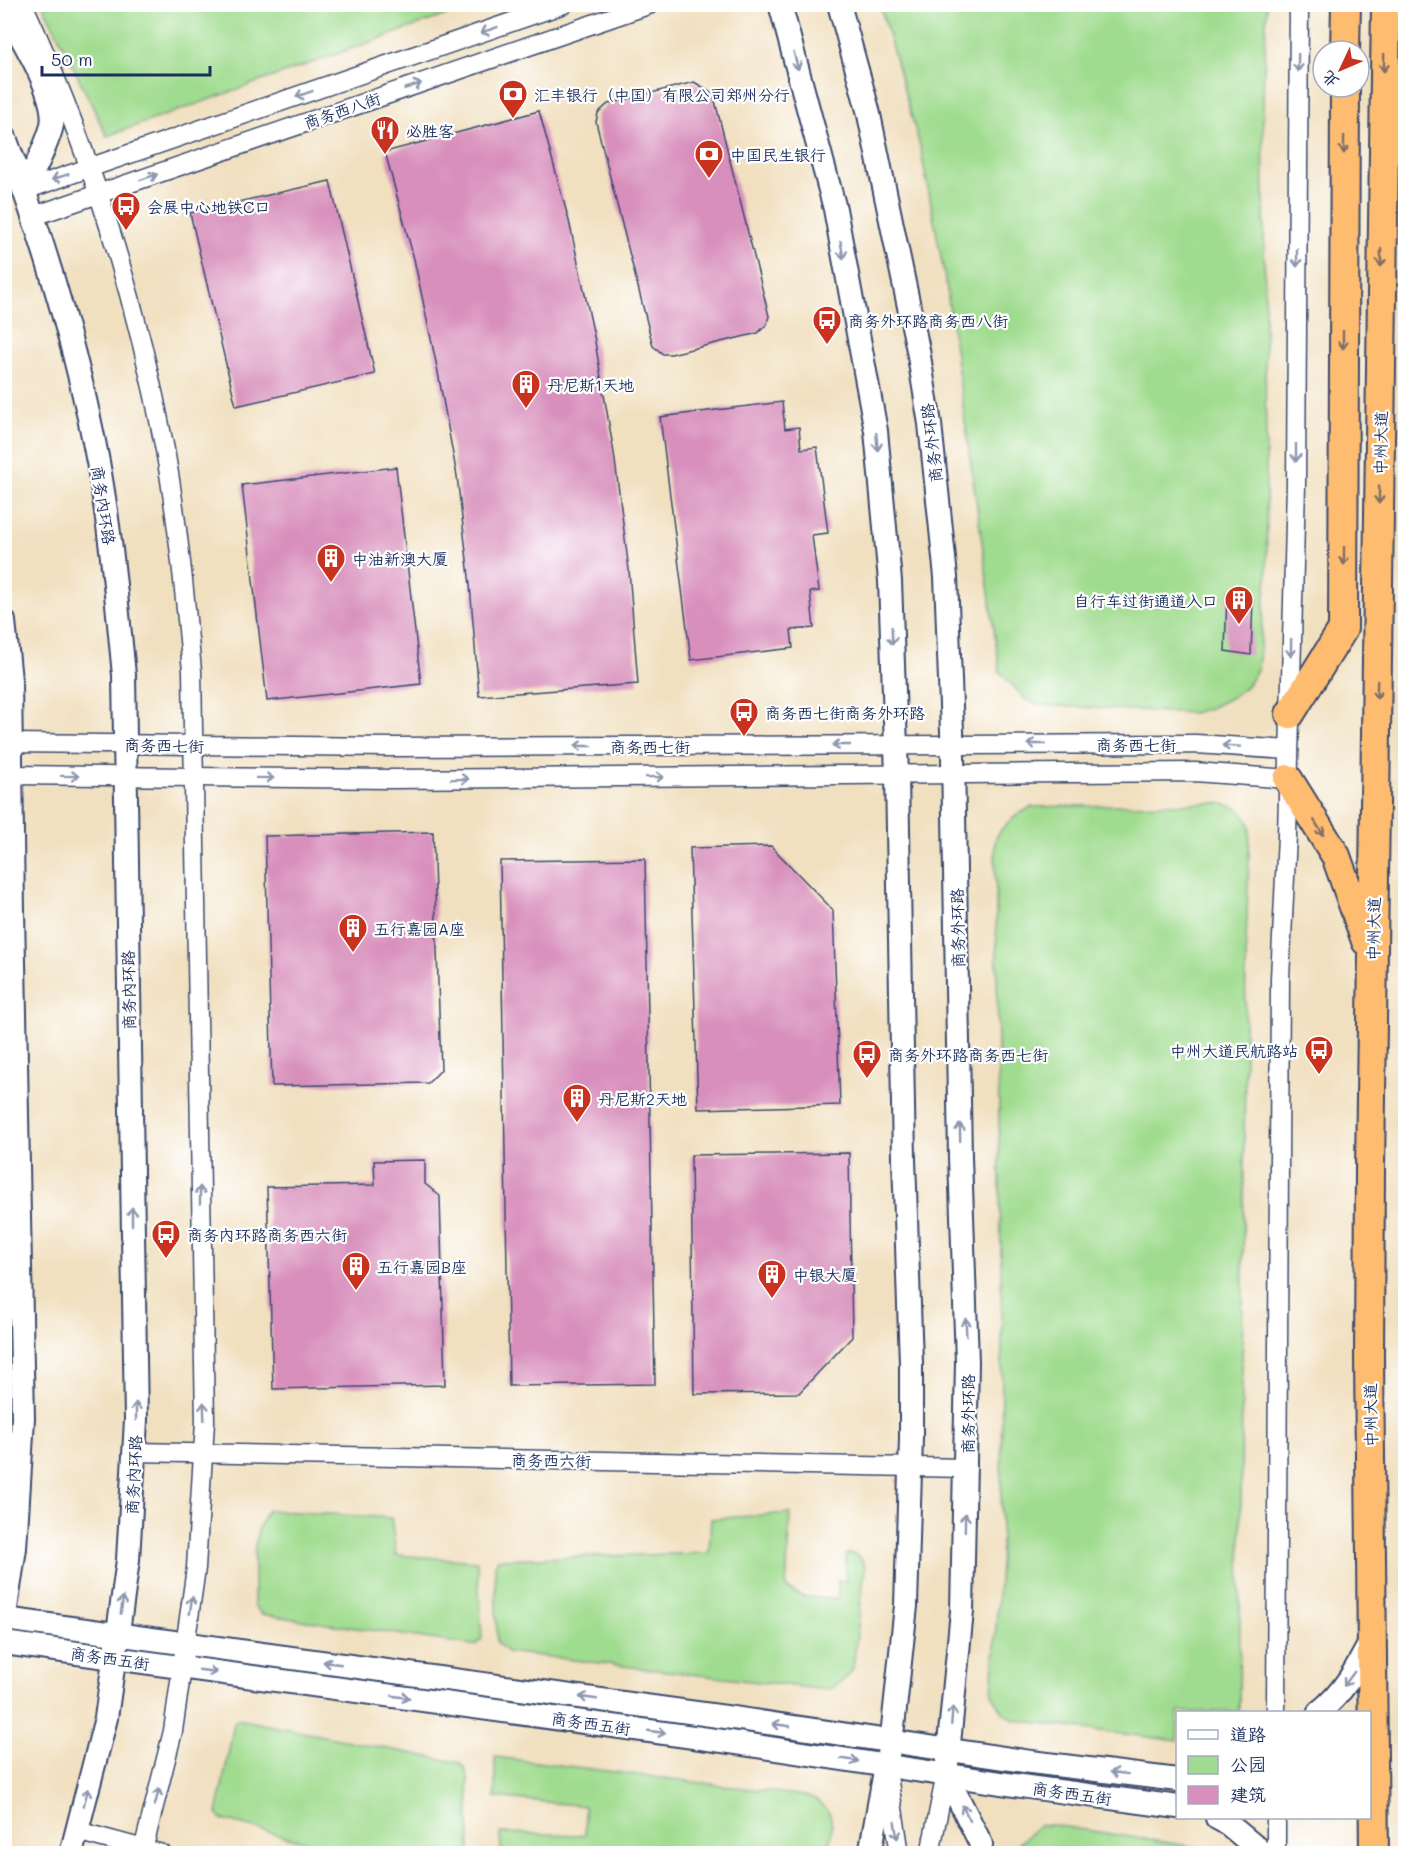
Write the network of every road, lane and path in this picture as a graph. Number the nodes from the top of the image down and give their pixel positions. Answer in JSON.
{"nodes":[{"id":1,"x":23,"y":4,"type":"edge"},
{"id":2,"x":564,"y":4,"type":"edge"},
{"id":3,"x":651,"y":4,"type":"edge"},
{"id":4,"x":780,"y":4,"type":"edge"},
{"id":5,"x":839,"y":4,"type":"edge"},
{"id":6,"x":1299,"y":4,"type":"edge"},
{"id":7,"x":1346,"y":4,"type":"edge"},
{"id":8,"x":1386,"y":4,"type":"edge"},
{"id":9,"x":4,"y":7,"type":"edge"},
{"id":10,"x":1345,"y":39,"type":"edge"},
{"id":11,"x":1345,"y":99,"type":"edge"},
{"id":12,"x":4,"y":135,"type":"edge"},
{"id":13,"x":89,"y":167,"type":"junction"},
{"id":14,"x":25,"y":190,"type":"junction"},
{"id":15,"x":99,"y":194,"type":"junction"},
{"id":16,"x":34,"y":216,"type":"junction"},
{"id":17,"x":4,"y":621,"type":"edge"},
{"id":18,"x":1290,"y":714,"type":"junction"},
{"id":19,"x":11,"y":743,"type":"junction"},
{"id":20,"x":124,"y":744,"type":"junction"},
{"id":21,"x":193,"y":745,"type":"junction"},
{"id":22,"x":896,"y":745,"type":"junction"},
{"id":23,"x":953,"y":745,"type":"junction"},
{"id":24,"x":1289,"y":750,"type":"junction"},
{"id":25,"x":954,"y":774,"type":"junction"},
{"id":26,"x":11,"y":775,"type":"junction"},
{"id":27,"x":897,"y":775,"type":"junction"},
{"id":28,"x":125,"y":777,"type":"junction"},
{"id":29,"x":193,"y":777,"type":"junction"},
{"id":30,"x":1288,"y":778,"type":"junction"},
{"id":31,"x":1373,"y":961,"type":"junction"},
{"id":32,"x":135,"y":1452,"type":"junction"},
{"id":33,"x":203,"y":1454,"type":"junction"},
{"id":34,"x":910,"y":1467,"type":"junction"},
{"id":35,"x":967,"y":1468,"type":"junction"},
{"id":36,"x":5,"y":1620,"type":"edge"},
{"id":37,"x":118,"y":1634,"type":"junction"},
{"id":38,"x":1372,"y":1640,"type":"junction"},
{"id":39,"x":4,"y":1643,"type":"edge"},
{"id":40,"x":185,"y":1643,"type":"junction"},
{"id":41,"x":114,"y":1658,"type":"junction"},
{"id":42,"x":182,"y":1668,"type":"junction"},
{"id":43,"x":1276,"y":1711,"type":"edge"},
{"id":44,"x":1322,"y":1711,"type":"edge"},
{"id":45,"x":890,"y":1741,"type":"junction"},
{"id":46,"x":949,"y":1750,"type":"junction"},
{"id":47,"x":886,"y":1765,"type":"junction"},
{"id":48,"x":946,"y":1774,"type":"junction"},
{"id":49,"x":1176,"y":1780,"type":"edge"},
{"id":50,"x":1176,"y":1807,"type":"edge"},
{"id":51,"x":1219,"y":1819,"type":"edge"},
{"id":52,"x":1276,"y":1819,"type":"edge"},
{"id":53,"x":78,"y":1831,"type":"junction"},
{"id":54,"x":143,"y":1851,"type":"edge"},
{"id":55,"x":71,"y":1854,"type":"edge"},
{"id":56,"x":162,"y":1854,"type":"edge"},
{"id":57,"x":870,"y":1854,"type":"edge"},
{"id":58,"x":900,"y":1854,"type":"edge"},
{"id":59,"x":930,"y":1854,"type":"edge"},
{"id":60,"x":980,"y":1854,"type":"edge"},
{"id":61,"x":1264,"y":1854,"type":"edge"},
{"id":62,"x":1276,"y":1854,"type":"edge"},
{"id":63,"x":1374,"y":1854,"type":"edge"}],
"edges":[{"from":1,"to":13,"type":"street"},
{"from":2,"to":13,"type":"street","name":"商务西八街","one_way":true},
{"from":15,"to":3,"type":"street","name":"商务西八街","one_way":true},
{"from":4,"to":22,"type":"street","one_way":true},
{"from":5,"to":23,"type":"street","name":"商务外环路"},
{"from":6,"to":18,"type":"street","one_way":true},
{"from":7,"to":10,"type":"highway"},
{"from":8,"to":31,"type":"highway","name":"中州大道","one_way":true},
{"from":9,"to":14,"type":"street"},
{"from":11,"to":18,"type":"highway","one_way":true},
{"from":12,"to":14,"type":"street","name":"商务内环路"},
{"from":13,"to":14,"type":"street","name":"商务西八街","one_way":true},
{"from":13,"to":15,"type":"street"},
{"from":14,"to":16,"type":"street","name":"商务内环路"},
{"from":15,"to":16,"type":"street","name":"商务西八街"},
{"from":15,"to":21,"type":"street"},
{"from":16,"to":20,"type":"street","name":"商务内环路"},
{"from":17,"to":19,"type":"street"},
{"from":18,"to":24,"type":"street"},
{"from":19,"to":20,"type":"street","name":"商务西七街"},
{"from":19,"to":26,"type":"street"},
{"from":20,"to":21,"type":"street","name":"商务西七街"},
{"from":20,"to":28,"type":"street","name":"商务内环路"},
{"from":22,"to":21,"type":"street","name":"商务西七街","one_way":true},
{"from":21,"to":29,"type":"street"},
{"from":22,"to":23,"type":"street","name":"商务西七街"},
{"from":22,"to":27,"type":"street"},
{"from":24,"to":23,"type":"street","name":"商务西七街","one_way":true},
{"from":23,"to":25,"type":"street","name":"商务外环路"},
{"from":24,"to":30,"type":"street"},
{"from":25,"to":27,"type":"street","name":"商务西七街"},
{"from":25,"to":30,"type":"street","name":"商务西七街"},
{"from":35,"to":25,"type":"street","name":"商务外环路","one_way":true},
{"from":26,"to":28,"type":"street","name":"商务西七街","one_way":true},
{"from":26,"to":36,"type":"street"},
{"from":29,"to":27,"type":"street","name":"商务西七街","one_way":true},
{"from":27,"to":34,"type":"street"},
{"from":28,"to":29,"type":"street","name":"商务西七街"},
{"from":32,"to":28,"type":"street","name":"商务内环路","one_way":true},
{"from":33,"to":29,"type":"street","one_way":true},
{"from":30,"to":31,"type":"highway","one_way":true},
{"from":30,"to":43,"type":"street"},
{"from":31,"to":38,"type":"highway","name":"中州大道"},
{"from":32,"to":33,"type":"street","name":"商务西六街"},
{"from":37,"to":32,"type":"street","name":"商务内环路","one_way":true},
{"from":33,"to":34,"type":"street","name":"商务西六街"},
{"from":40,"to":33,"type":"street","one_way":true},
{"from":34,"to":35,"type":"street","name":"商务西六街"},
{"from":34,"to":45,"type":"street"},
{"from":46,"to":35,"type":"street","name":"商务外环路","one_way":true},
{"from":36,"to":37,"type":"street","name":"商务西五街"},
{"from":37,"to":40,"type":"street","name":"商务西五街"},
{"from":37,"to":41,"type":"street","name":"商务内环路"},
{"from":38,"to":44,"type":"street","one_way":true},
{"from":38,"to":63,"type":"highway","name":"中州大道"},
{"from":39,"to":41,"type":"street","name":"商务西五街"},
{"from":40,"to":42,"type":"street"},
{"from":45,"to":40,"type":"street","name":"商务西五街","one_way":true},
{"from":41,"to":42,"type":"street","name":"商务西五街"},
{"from":53,"to":41,"type":"street","name":"商务内环路","one_way":true},
{"from":42,"to":47,"type":"street","name":"商务西五街","one_way":true},
{"from":54,"to":42,"type":"street","one_way":true},
{"from":45,"to":46,"type":"street","name":"商务西五街"},
{"from":45,"to":47,"type":"street"},
{"from":46,"to":48,"type":"street","name":"商务外环路"},
{"from":49,"to":46,"type":"street","name":"商务西五街","one_way":true},
{"from":47,"to":48,"type":"street","name":"商务西五街"},
{"from":47,"to":57,"type":"street"},
{"from":47,"to":58,"type":"street","one_way":true},
{"from":48,"to":50,"type":"street","name":"商务西五街"},
{"from":48,"to":59,"type":"street"},
{"from":60,"to":48,"type":"street","one_way":true},
{"from":51,"to":61,"type":"street"},
{"from":52,"to":62,"type":"street"},
{"from":53,"to":54,"type":"street"},
{"from":53,"to":55,"type":"street","name":"商务内环路"},
{"from":54,"to":56,"type":"street"}]}
